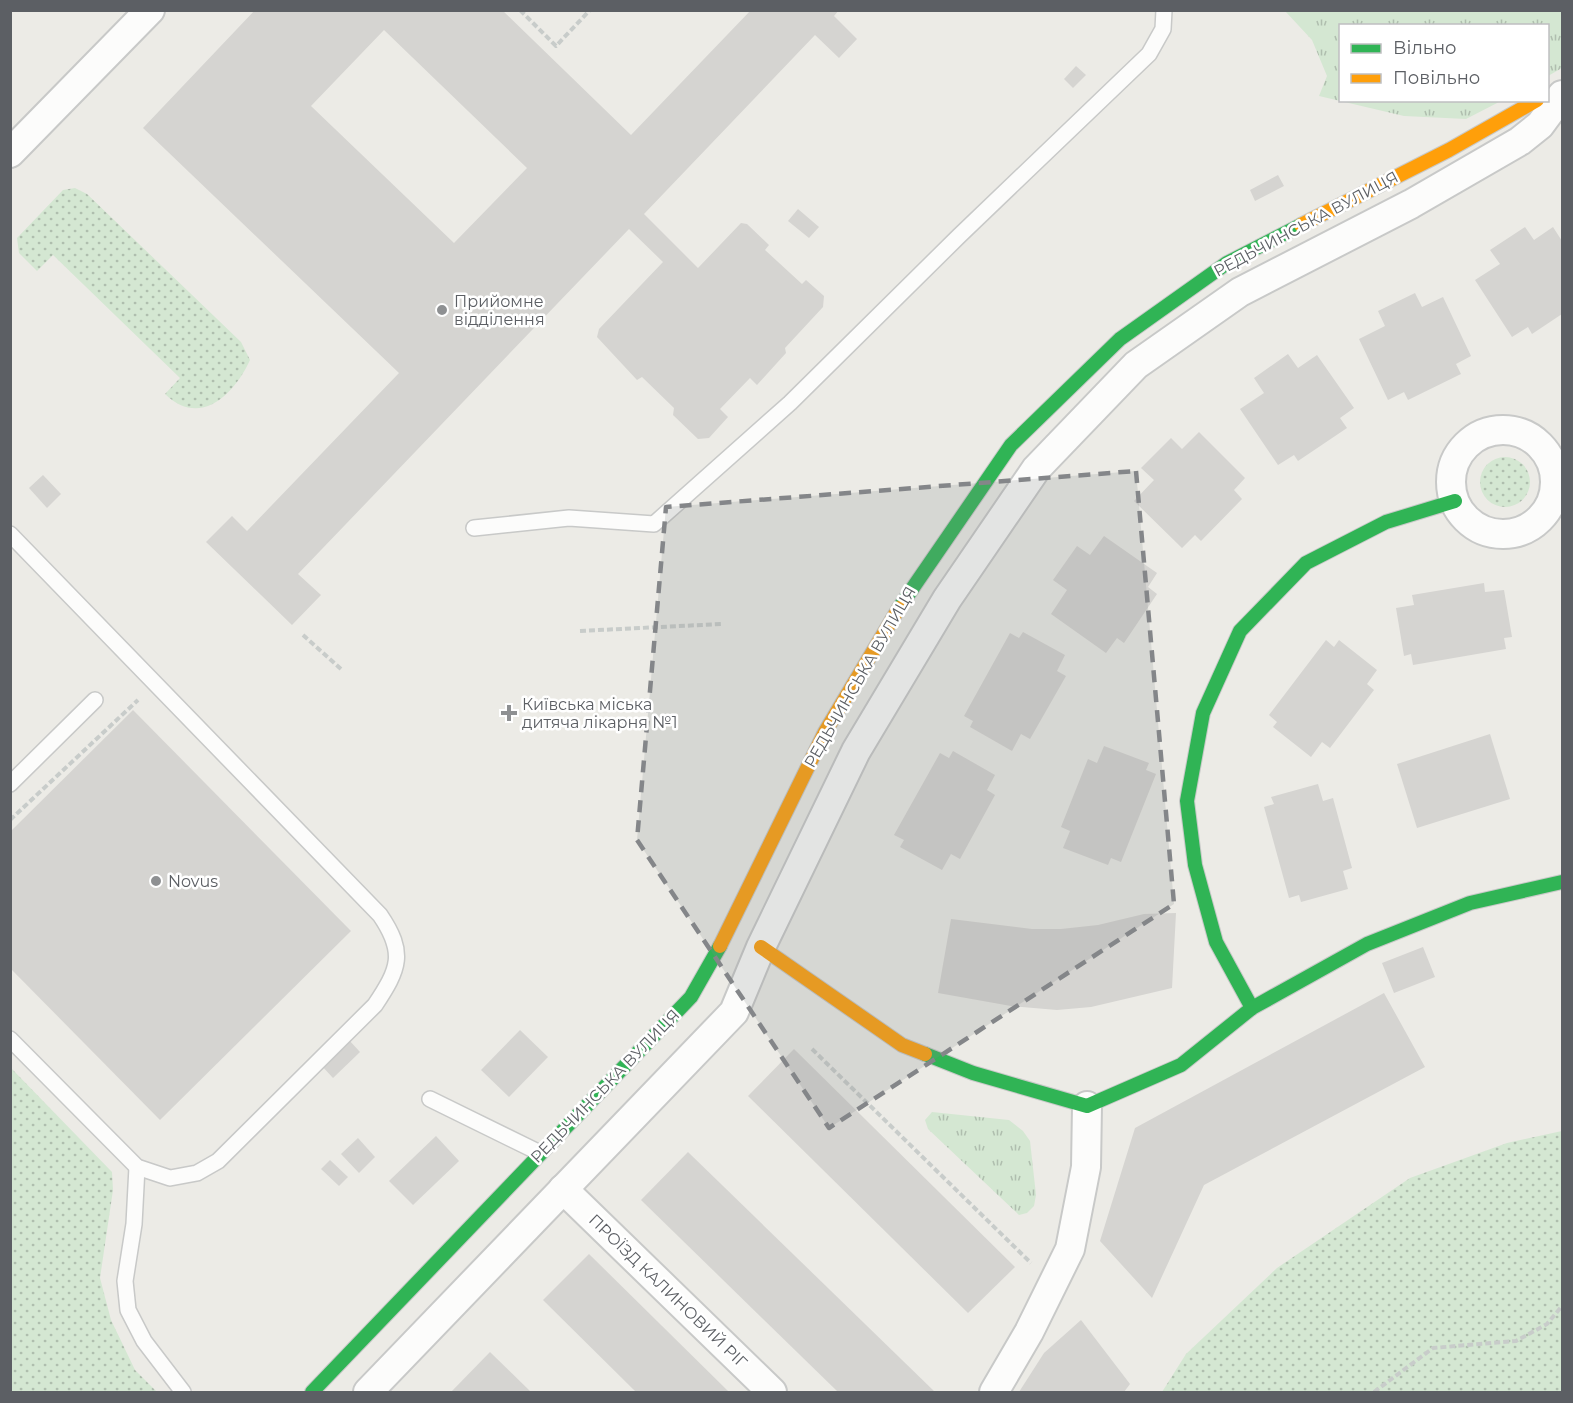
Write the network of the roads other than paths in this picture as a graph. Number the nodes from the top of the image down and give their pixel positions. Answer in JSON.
{"nodes":[{"id":1,"x":150,"y":10,"type":"edge"},
{"id":2,"x":1164,"y":10,"type":"edge"},
{"id":3,"x":1563,"y":89,"type":"edge"},
{"id":4,"x":1563,"y":95,"type":"edge"},
{"id":5,"x":1549,"y":96,"type":"edge"},
{"id":6,"x":1533,"y":102,"type":"edge"},
{"id":7,"x":10,"y":153,"type":"edge"},
{"id":8,"x":1455,"y":501,"type":"dead end"},
{"id":9,"x":474,"y":528,"type":"dead end"},
{"id":10,"x":10,"y":534,"type":"edge"},
{"id":11,"x":95,"y":700,"type":"dead end"},
{"id":12,"x":10,"y":784,"type":"edge"},
{"id":13,"x":1563,"y":882,"type":"edge"},
{"id":14,"x":761,"y":947,"type":"junction"},
{"id":15,"x":1252,"y":1008,"type":"junction"},
{"id":16,"x":10,"y":1039,"type":"edge"},
{"id":17,"x":430,"y":1099,"type":"dead end"},
{"id":18,"x":1087,"y":1106,"type":"junction"},
{"id":19,"x":540,"y":1153,"type":"junction"},
{"id":20,"x":137,"y":1167,"type":"junction"},
{"id":21,"x":563,"y":1189,"type":"junction"},
{"id":22,"x":183,"y":1392,"type":"edge"},
{"id":23,"x":312,"y":1392,"type":"edge"},
{"id":24,"x":368,"y":1392,"type":"edge"},
{"id":25,"x":772,"y":1392,"type":"edge"},
{"id":26,"x":994,"y":1392,"type":"edge"}],
"edges":[{"from":1,"to":7,"type":"street"},
{"from":2,"to":9,"type":"lane"},
{"from":3,"to":5,"type":"street"},
{"from":4,"to":14,"type":"street","name":"РЕДЬЧИНСЬКА ВУЛИЦЯ"},
{"from":6,"to":19,"type":"street","name":"РЕДЬЧИНСЬКА ВУЛИЦЯ"},
{"from":8,"to":15,"type":"street"},
{"from":10,"to":20,"type":"lane"},
{"from":11,"to":12,"type":"lane"},
{"from":13,"to":15,"type":"street"},
{"from":14,"to":18,"type":"street"},
{"from":14,"to":21,"type":"street","name":"РЕДЬЧИНСЬКА ВУЛИЦЯ"},
{"from":15,"to":18,"type":"street"},
{"from":16,"to":20,"type":"lane"},
{"from":17,"to":19,"type":"lane"},
{"from":18,"to":26,"type":"street"},
{"from":19,"to":23,"type":"street","name":"РЕДЬЧИНСЬКА ВУЛИЦЯ"},
{"from":20,"to":22,"type":"lane"},
{"from":21,"to":24,"type":"street","name":"РЕДЬЧИНСЬКА ВУЛИЦЯ"},
{"from":21,"to":25,"type":"street","name":"ПРОЇЗД КАЛИНОВИЙ РІГ"}]}
